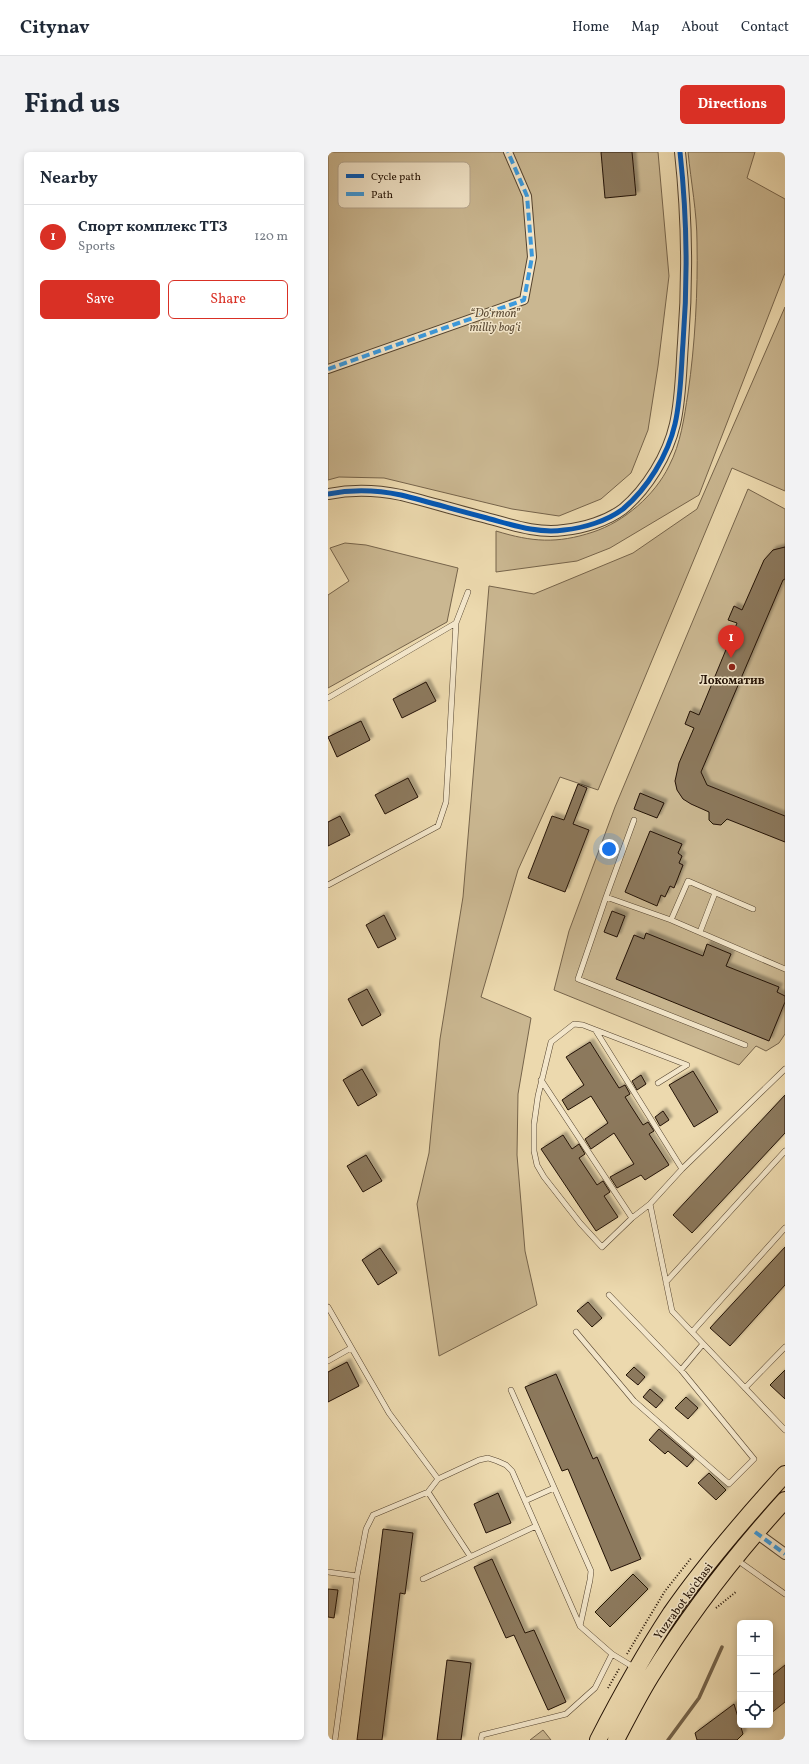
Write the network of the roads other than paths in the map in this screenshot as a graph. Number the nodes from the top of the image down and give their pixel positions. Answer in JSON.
{"nodes":[{"id":1,"x":508,"y":152,"type":"edge"},
{"id":2,"x":680,"y":152,"type":"edge"},
{"id":3,"x":328,"y":369,"type":"edge"},
{"id":4,"x":328,"y":494,"type":"edge"},
{"id":5,"x":468,"y":592,"type":"dead end"},
{"id":6,"x":456,"y":623,"type":"junction"},
{"id":7,"x":328,"y":698,"type":"edge"},
{"id":8,"x":634,"y":820,"type":"dead end"},
{"id":9,"x":328,"y":885,"type":"edge"},
{"id":10,"x":715,"y":893,"type":"junction"},
{"id":11,"x":606,"y":897,"type":"junction"},
{"id":12,"x":753,"y":908,"type":"dead end"},
{"id":13,"x":671,"y":920,"type":"junction"},
{"id":14,"x":700,"y":932,"type":"junction"},
{"id":15,"x":785,"y":969,"type":"edge"},
{"id":16,"x":596,"y":1031,"type":"junction"},
{"id":17,"x":745,"y":1045,"type":"dead end"},
{"id":18,"x":785,"y":1069,"type":"edge"},
{"id":19,"x":541,"y":1080,"type":"junction"},
{"id":20,"x":658,"y":1083,"type":"dead end"},
{"id":21,"x":785,"y":1151,"type":"edge"},
{"id":22,"x":682,"y":1169,"type":"junction"},
{"id":23,"x":650,"y":1204,"type":"junction"},
{"id":24,"x":632,"y":1218,"type":"junction"},
{"id":25,"x":785,"y":1228,"type":"edge"},
{"id":26,"x":666,"y":1282,"type":"junction"},
{"id":27,"x":609,"y":1295,"type":"dead end"},
{"id":28,"x":328,"y":1307,"type":"edge"},
{"id":29,"x":576,"y":1332,"type":"dead end"},
{"id":30,"x":692,"y":1332,"type":"junction"},
{"id":31,"x":703,"y":1344,"type":"junction"},
{"id":32,"x":785,"y":1347,"type":"edge"},
{"id":33,"x":351,"y":1348,"type":"junction"},
{"id":34,"x":328,"y":1361,"type":"edge"},
{"id":35,"x":681,"y":1370,"type":"junction"},
{"id":36,"x":746,"y":1388,"type":"junction"},
{"id":37,"x":511,"y":1390,"type":"dead end"},
{"id":38,"x":785,"y":1430,"type":"edge"},
{"id":39,"x":785,"y":1474,"type":"edge"},
{"id":40,"x":438,"y":1479,"type":"junction"},
{"id":41,"x":554,"y":1488,"type":"junction"},
{"id":42,"x":428,"y":1492,"type":"junction"},
{"id":43,"x":525,"y":1500,"type":"junction"},
{"id":44,"x":785,"y":1500,"type":"edge"},
{"id":45,"x":536,"y":1526,"type":"junction"},
{"id":46,"x":755,"y":1532,"type":"junction"},
{"id":47,"x":785,"y":1554,"type":"edge"},
{"id":48,"x":470,"y":1556,"type":"junction"},
{"id":49,"x":734,"y":1558,"type":"junction"},
{"id":50,"x":328,"y":1572,"type":"edge"},
{"id":51,"x":358,"y":1576,"type":"junction"},
{"id":52,"x":423,"y":1579,"type":"dead end"},
{"id":53,"x":785,"y":1594,"type":"edge"},
{"id":54,"x":580,"y":1626,"type":"junction"},
{"id":55,"x":612,"y":1654,"type":"junction"},
{"id":56,"x":636,"y":1669,"type":"junction"},
{"id":57,"x":651,"y":1676,"type":"junction"},
{"id":58,"x":334,"y":1740,"type":"edge"},
{"id":59,"x":481,"y":1740,"type":"edge"},
{"id":60,"x":598,"y":1740,"type":"edge"},
{"id":61,"x":616,"y":1740,"type":"edge"}],
"edges":[{"from":1,"to":3,"type":"street"},
{"from":2,"to":4,"type":"street"},
{"from":5,"to":6,"type":"lane"},
{"from":6,"to":7,"type":"lane"},
{"from":6,"to":9,"type":"lane"},
{"from":8,"to":11,"type":"lane"},
{"from":10,"to":12,"type":"lane"},
{"from":10,"to":13,"type":"lane"},
{"from":10,"to":14,"type":"lane"},
{"from":11,"to":13,"type":"lane"},
{"from":11,"to":17,"type":"lane"},
{"from":13,"to":14,"type":"lane"},
{"from":14,"to":15,"type":"lane"},
{"from":16,"to":19,"type":"lane"},
{"from":16,"to":20,"type":"lane"},
{"from":16,"to":22,"type":"lane"},
{"from":18,"to":22,"type":"lane"},
{"from":19,"to":24,"type":"lane"},
{"from":19,"to":24,"type":"lane"},
{"from":21,"to":26,"type":"lane"},
{"from":22,"to":23,"type":"lane"},
{"from":23,"to":24,"type":"lane"},
{"from":23,"to":26,"type":"lane"},
{"from":25,"to":30,"type":"lane"},
{"from":26,"to":30,"type":"lane"},
{"from":27,"to":35,"type":"lane"},
{"from":28,"to":33,"type":"lane"},
{"from":29,"to":35,"type":"lane"},
{"from":30,"to":31,"type":"lane"},
{"from":31,"to":35,"type":"lane"},
{"from":31,"to":36,"type":"lane"},
{"from":32,"to":36,"type":"lane"},
{"from":33,"to":34,"type":"lane"},
{"from":33,"to":40,"type":"lane"},
{"from":36,"to":38,"type":"lane"},
{"from":37,"to":41,"type":"lane"},
{"from":39,"to":56,"type":"main road","name":"Yuzrabot ko'chasi"},
{"from":40,"to":42,"type":"lane"},
{"from":40,"to":43,"type":"lane"},
{"from":41,"to":43,"type":"lane"},
{"from":41,"to":54,"type":"lane"},
{"from":42,"to":48,"type":"lane"},
{"from":42,"to":51,"type":"lane"},
{"from":43,"to":45,"type":"lane"},
{"from":44,"to":46,"type":"main road","name":"Yuzrabot ko'chasi"},
{"from":45,"to":48,"type":"lane"},
{"from":45,"to":54,"type":"lane"},
{"from":46,"to":47,"type":"street"},
{"from":46,"to":49,"type":"main road","name":"Yuzrabot ko'chasi"},
{"from":48,"to":52,"type":"lane"},
{"from":49,"to":53,"type":"lane"},
{"from":49,"to":57,"type":"main road","name":"Yuzrabot ko'chasi"},
{"from":50,"to":51,"type":"lane"},
{"from":51,"to":58,"type":"lane"},
{"from":54,"to":55,"type":"lane"},
{"from":55,"to":56,"type":"lane"},
{"from":55,"to":59,"type":"lane"},
{"from":56,"to":57,"type":"lane"},
{"from":56,"to":60,"type":"main road","name":"Yuzrabot ko'chasi"},
{"from":57,"to":61,"type":"main road","name":"Yuzrabot ko'chasi"}]}
